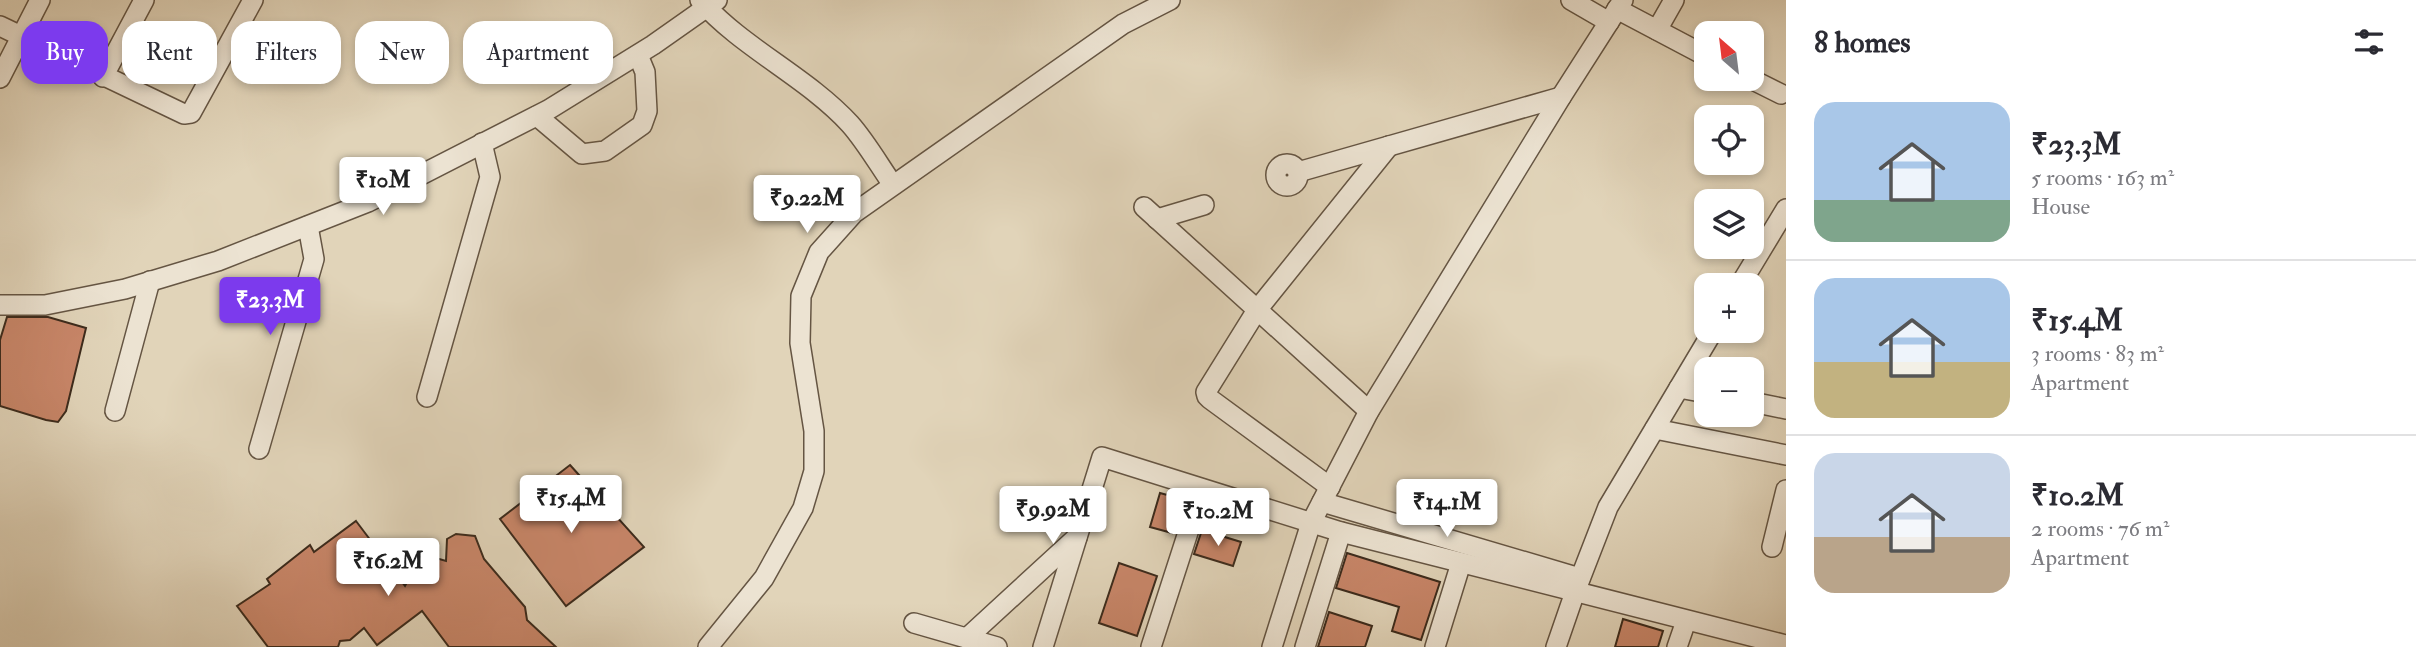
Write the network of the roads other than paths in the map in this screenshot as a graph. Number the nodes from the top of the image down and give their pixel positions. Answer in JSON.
{"nodes":[{"id":1,"x":40,"y":0,"type":"edge"},
{"id":2,"x":144,"y":0,"type":"edge"},
{"id":3,"x":253,"y":0,"type":"edge"},
{"id":4,"x":1170,"y":0,"type":"edge"},
{"id":5,"x":1571,"y":0,"type":"edge"},
{"id":6,"x":1674,"y":0,"type":"edge"},
{"id":7,"x":708,"y":2,"type":"edge"},
{"id":8,"x":1616,"y":7,"type":"edge"},
{"id":9,"x":29,"y":21,"type":"edge"},
{"id":10,"x":0,"y":26,"type":"edge"},
{"id":11,"x":1657,"y":30,"type":"junction"},
{"id":12,"x":21,"y":36,"type":"joint"},
{"id":13,"x":1694,"y":49,"type":"edge"},
{"id":14,"x":638,"y":55,"type":"junction"},
{"id":15,"x":108,"y":68,"type":"edge"},
{"id":16,"x":0,"y":78,"type":"edge"},
{"id":17,"x":108,"y":79,"type":"edge"},
{"id":18,"x":1764,"y":86,"type":"edge"},
{"id":19,"x":1781,"y":94,"type":"dead end"},
{"id":20,"x":1560,"y":97,"type":"junction"},
{"id":21,"x":537,"y":116,"type":"junction"},
{"id":22,"x":482,"y":143,"type":"junction"},
{"id":23,"x":1389,"y":146,"type":"junction"},
{"id":24,"x":1298,"y":172,"type":"dead end"},
{"id":25,"x":893,"y":185,"type":"junction"},
{"id":26,"x":1203,"y":205,"type":"dead end"},
{"id":27,"x":1786,"y":209,"type":"edge"},
{"id":28,"x":308,"y":226,"type":"junction"},
{"id":29,"x":1747,"y":273,"type":"edge"},
{"id":30,"x":150,"y":281,"type":"junction"},
{"id":31,"x":0,"y":305,"type":"edge"},
{"id":32,"x":1257,"y":310,"type":"junction"},
{"id":33,"x":1706,"y":343,"type":"edge"},
{"id":34,"x":1679,"y":388,"type":"junction"},
{"id":35,"x":1694,"y":391,"type":"edge"},
{"id":36,"x":427,"y":397,"type":"dead end"},
{"id":37,"x":1764,"y":404,"type":"edge"},
{"id":38,"x":1786,"y":409,"type":"edge"},
{"id":39,"x":115,"y":411,"type":"dead end"},
{"id":40,"x":1369,"y":411,"type":"junction"},
{"id":41,"x":1655,"y":429,"type":"junction"},
{"id":42,"x":259,"y":449,"type":"dead end"},
{"id":43,"x":1786,"y":455,"type":"edge"},
{"id":44,"x":1202,"y":489,"type":"junction"},
{"id":45,"x":1786,"y":490,"type":"edge"},
{"id":46,"x":1326,"y":494,"type":"junction"},
{"id":47,"x":1311,"y":523,"type":"junction"},
{"id":48,"x":1341,"y":532,"type":"junction"},
{"id":49,"x":1078,"y":536,"type":"junction"},
{"id":50,"x":1772,"y":547,"type":"dead end"},
{"id":51,"x":1461,"y":563,"type":"junction"},
{"id":52,"x":1578,"y":585,"type":"junction"},
{"id":53,"x":1686,"y":621,"type":"junction"},
{"id":54,"x":914,"y":623,"type":"dead end"},
{"id":55,"x":967,"y":638,"type":"junction"},
{"id":56,"x":1786,"y":645,"type":"edge"},
{"id":57,"x":708,"y":647,"type":"edge"},
{"id":58,"x":998,"y":647,"type":"edge"},
{"id":59,"x":1043,"y":647,"type":"edge"},
{"id":60,"x":1151,"y":647,"type":"edge"},
{"id":61,"x":1272,"y":647,"type":"edge"},
{"id":62,"x":1305,"y":647,"type":"edge"},
{"id":63,"x":1434,"y":647,"type":"edge"},
{"id":64,"x":1556,"y":647,"type":"edge"},
{"id":65,"x":1677,"y":647,"type":"edge"}],
"edges":[{"from":1,"to":9,"type":"street"},
{"from":2,"to":15,"type":"street"},
{"from":3,"to":17,"type":"street"},
{"from":4,"to":25,"type":"street"},
{"from":5,"to":8,"type":"street"},
{"from":6,"to":11,"type":"street"},
{"from":7,"to":14,"type":"street"},
{"from":7,"to":25,"type":"street"},
{"from":8,"to":11,"type":"street"},
{"from":8,"to":20,"type":"street"},
{"from":10,"to":12,"type":"street"},
{"from":11,"to":13,"type":"street"},
{"from":12,"to":16,"type":"street"},
{"from":14,"to":21,"type":"street"},
{"from":14,"to":21,"type":"street"},
{"from":18,"to":19,"type":"street"},
{"from":20,"to":23,"type":"street"},
{"from":20,"to":40,"type":"street"},
{"from":21,"to":22,"type":"street"},
{"from":22,"to":28,"type":"street"},
{"from":22,"to":36,"type":"street"},
{"from":23,"to":24,"type":"street"},
{"from":23,"to":32,"type":"street"},
{"from":25,"to":57,"type":"street"},
{"from":26,"to":32,"type":"street"},
{"from":27,"to":29,"type":"street"},
{"from":28,"to":30,"type":"street"},
{"from":28,"to":42,"type":"street"},
{"from":30,"to":31,"type":"street"},
{"from":30,"to":39,"type":"street"},
{"from":32,"to":40,"type":"street"},
{"from":32,"to":46,"type":"street"},
{"from":33,"to":34,"type":"street"},
{"from":34,"to":35,"type":"street"},
{"from":34,"to":41,"type":"street"},
{"from":37,"to":38,"type":"street"},
{"from":40,"to":46,"type":"street"},
{"from":41,"to":43,"type":"street"},
{"from":41,"to":52,"type":"street"},
{"from":44,"to":47,"type":"street"},
{"from":44,"to":49,"type":"street"},
{"from":44,"to":60,"type":"street"},
{"from":45,"to":50,"type":"street"},
{"from":46,"to":47,"type":"street"},
{"from":46,"to":52,"type":"street"},
{"from":47,"to":48,"type":"street"},
{"from":47,"to":61,"type":"street"},
{"from":48,"to":51,"type":"street"},
{"from":48,"to":62,"type":"street"},
{"from":49,"to":55,"type":"street"},
{"from":49,"to":59,"type":"street"},
{"from":51,"to":52,"type":"street"},
{"from":51,"to":63,"type":"street"},
{"from":52,"to":53,"type":"street"},
{"from":52,"to":64,"type":"street"},
{"from":53,"to":56,"type":"street"},
{"from":53,"to":65,"type":"street"},
{"from":54,"to":55,"type":"street"},
{"from":55,"to":58,"type":"street"}]}
